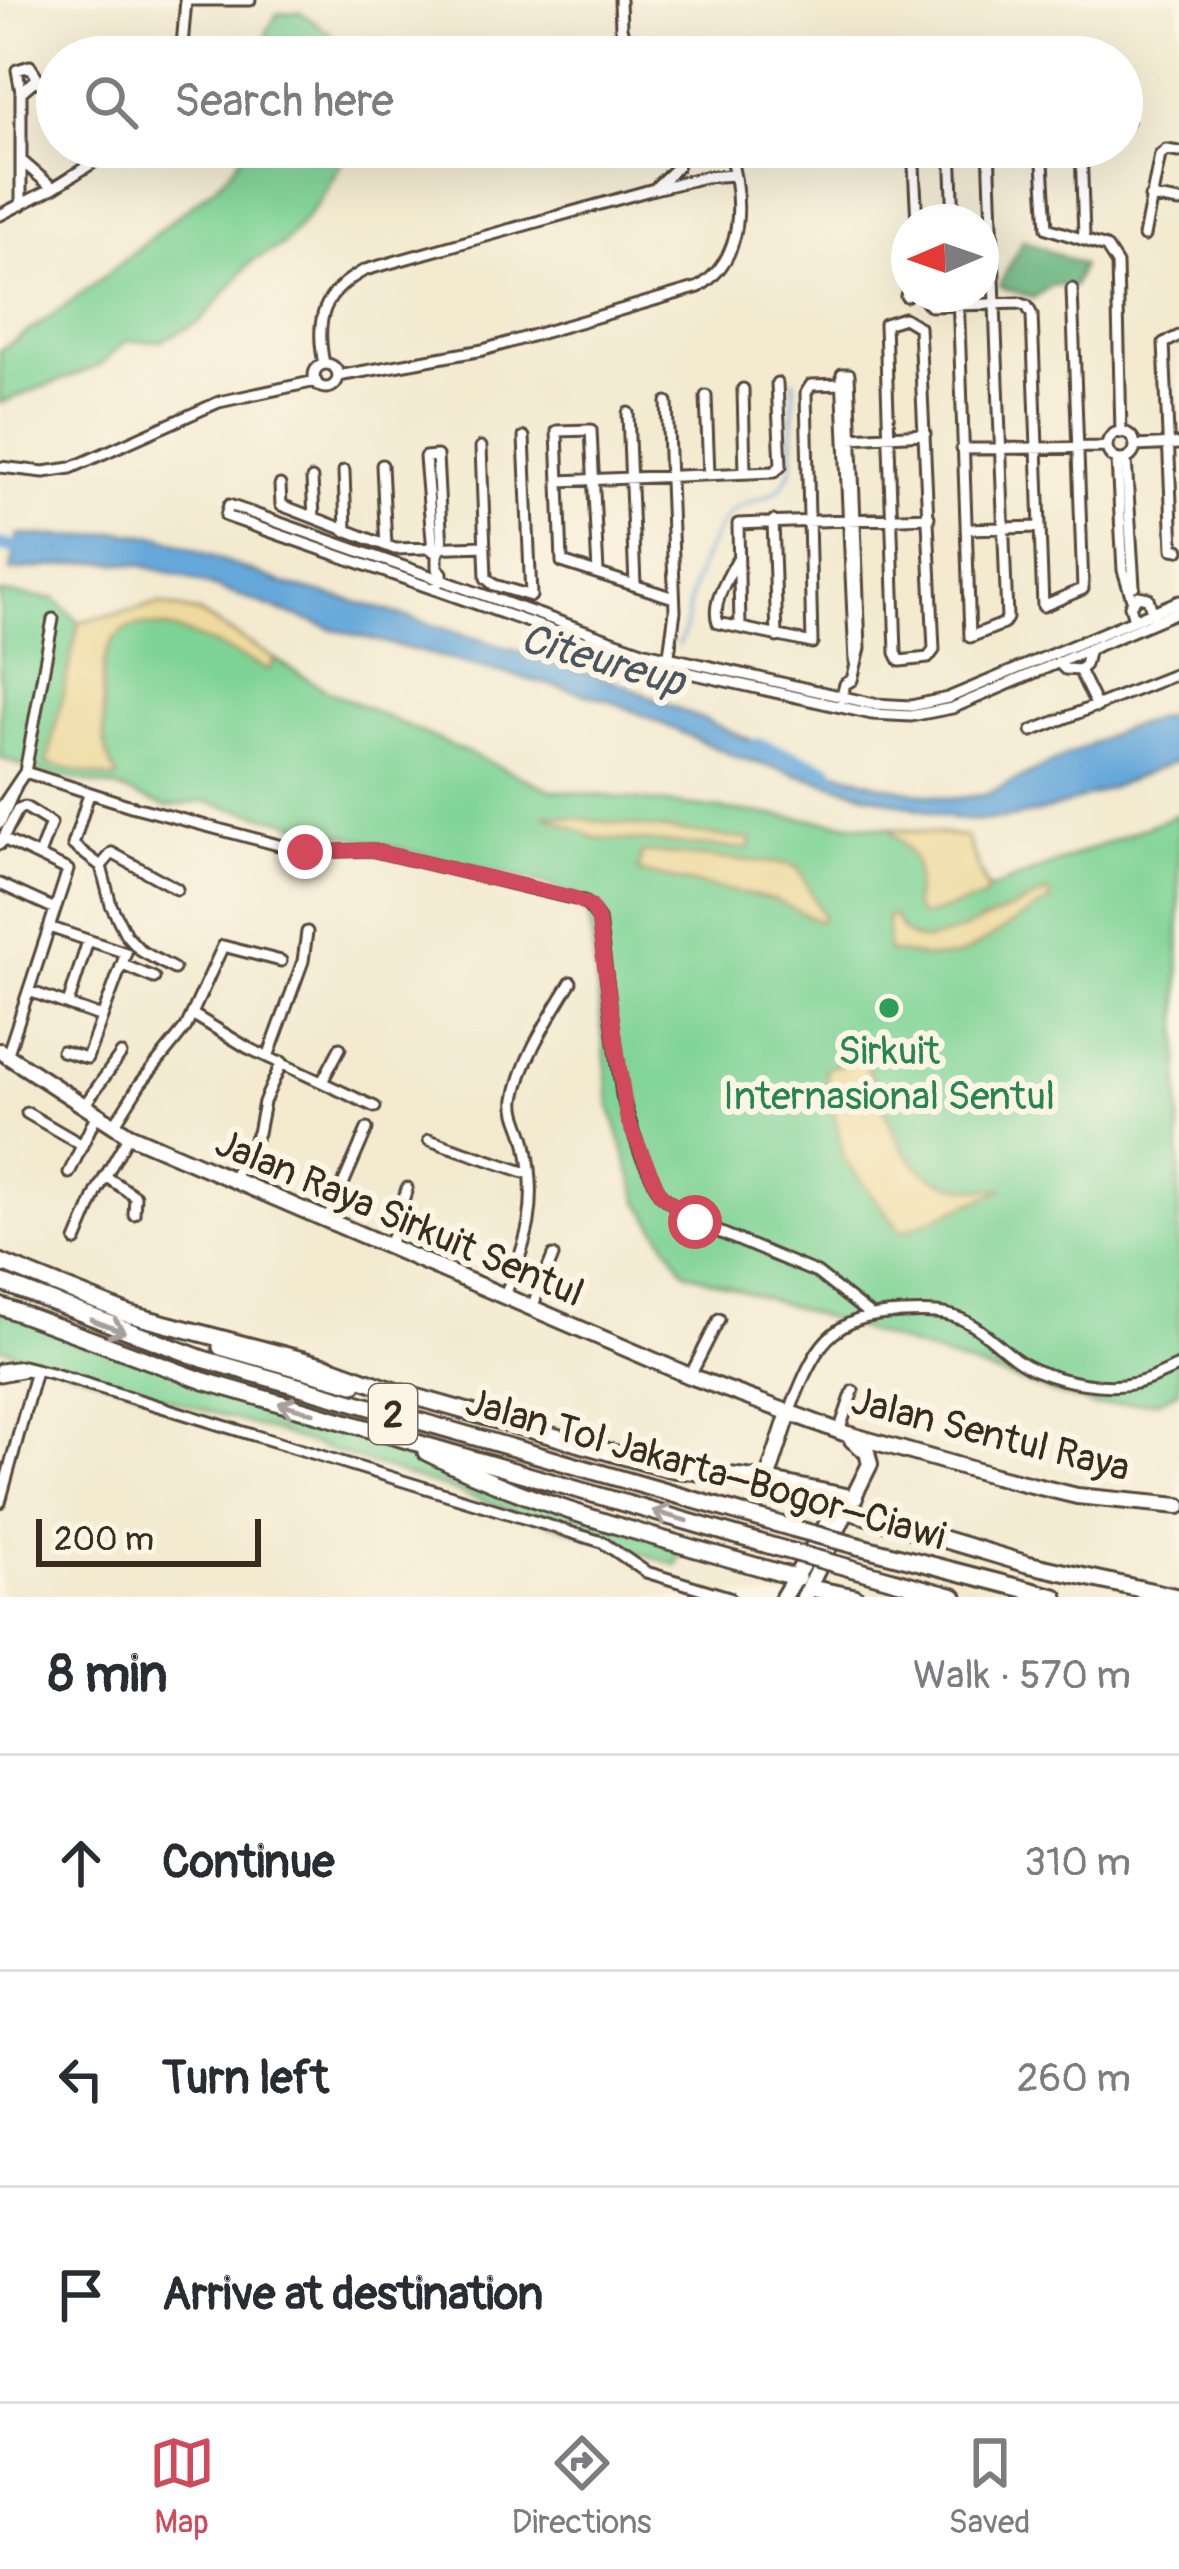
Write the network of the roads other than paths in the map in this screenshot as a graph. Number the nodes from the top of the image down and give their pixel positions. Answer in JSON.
{"nodes":[{"id":1,"x":186,"y":0,"type":"edge"},
{"id":2,"x":250,"y":0,"type":"edge"},
{"id":3,"x":620,"y":0,"type":"edge"},
{"id":4,"x":183,"y":36,"type":"edge"},
{"id":5,"x":623,"y":36,"type":"edge"},
{"id":6,"x":36,"y":75,"type":"edge"},
{"id":7,"x":36,"y":81,"type":"edge"},
{"id":8,"x":21,"y":92,"type":"junction"},
{"id":9,"x":1179,"y":152,"type":"edge"},
{"id":10,"x":24,"y":164,"type":"junction"},
{"id":11,"x":85,"y":168,"type":"edge"},
{"id":12,"x":676,"y":168,"type":"edge"},
{"id":13,"x":732,"y":168,"type":"edge"},
{"id":14,"x":914,"y":168,"type":"edge"},
{"id":15,"x":952,"y":168,"type":"edge"},
{"id":16,"x":989,"y":168,"type":"edge"},
{"id":17,"x":1043,"y":168,"type":"edge"},
{"id":18,"x":1082,"y":168,"type":"edge"},
{"id":19,"x":734,"y":175,"type":"junction"},
{"id":20,"x":53,"y":188,"type":"junction"},
{"id":21,"x":654,"y":189,"type":"junction"},
{"id":22,"x":1150,"y":197,"type":"junction"},
{"id":23,"x":1179,"y":202,"type":"edge"},
{"id":24,"x":916,"y":204,"type":"edge"},
{"id":25,"x":953,"y":204,"type":"edge"},
{"id":26,"x":991,"y":204,"type":"edge"},
{"id":27,"x":21,"y":205,"type":"junction"},
{"id":28,"x":0,"y":215,"type":"edge"},
{"id":29,"x":1144,"y":236,"type":"dead end"},
{"id":30,"x":1084,"y":238,"type":"junction"},
{"id":31,"x":1072,"y":289,"type":"dead end"},
{"id":32,"x":999,"y":304,"type":"edge"},
{"id":33,"x":958,"y":312,"type":"edge"},
{"id":34,"x":996,"y":312,"type":"edge"},
{"id":35,"x":1179,"y":336,"type":"edge"},
{"id":36,"x":323,"y":364,"type":"junction"},
{"id":37,"x":338,"y":376,"type":"junction"},
{"id":38,"x":316,"y":381,"type":"junction"},
{"id":39,"x":777,"y":383,"type":"dead end"},
{"id":40,"x":743,"y":389,"type":"dead end"},
{"id":41,"x":706,"y":396,"type":"dead end"},
{"id":42,"x":667,"y":402,"type":"dead end"},
{"id":43,"x":628,"y":413,"type":"dead end"},
{"id":44,"x":1121,"y":433,"type":"junction"},
{"id":45,"x":925,"y":434,"type":"junction"},
{"id":46,"x":889,"y":436,"type":"junction"},
{"id":47,"x":524,"y":437,"type":"dead end"},
{"id":48,"x":848,"y":438,"type":"junction"},
{"id":49,"x":1166,"y":444,"type":"junction"},
{"id":50,"x":1179,"y":444,"type":"edge"},
{"id":51,"x":1135,"y":446,"type":"junction"},
{"id":52,"x":481,"y":447,"type":"dead end"},
{"id":53,"x":1076,"y":447,"type":"junction"},
{"id":54,"x":1106,"y":447,"type":"junction"},
{"id":55,"x":1037,"y":448,"type":"junction"},
{"id":56,"x":962,"y":449,"type":"junction"},
{"id":57,"x":999,"y":449,"type":"junction"},
{"id":58,"x":1121,"y":460,"type":"junction"},
{"id":59,"x":382,"y":465,"type":"dead end"},
{"id":60,"x":0,"y":467,"type":"edge"},
{"id":61,"x":344,"y":471,"type":"dead end"},
{"id":62,"x":746,"y":473,"type":"junction"},
{"id":63,"x":709,"y":475,"type":"junction"},
{"id":64,"x":670,"y":476,"type":"junction"},
{"id":65,"x":631,"y":478,"type":"junction"},
{"id":66,"x":312,"y":479,"type":"dead end"},
{"id":67,"x":594,"y":479,"type":"junction"},
{"id":68,"x":559,"y":481,"type":"junction"},
{"id":69,"x":280,"y":484,"type":"dead end"},
{"id":70,"x":929,"y":517,"type":"junction"},
{"id":71,"x":314,"y":518,"type":"junction"},
{"id":72,"x":891,"y":518,"type":"junction"},
{"id":73,"x":851,"y":519,"type":"junction"},
{"id":74,"x":810,"y":520,"type":"junction"},
{"id":75,"x":773,"y":521,"type":"junction"},
{"id":76,"x":1040,"y":527,"type":"junction"},
{"id":77,"x":1003,"y":528,"type":"junction"},
{"id":78,"x":966,"y":529,"type":"junction"},
{"id":79,"x":346,"y":531,"type":"junction"},
{"id":80,"x":386,"y":546,"type":"junction"},
{"id":81,"x":485,"y":546,"type":"junction"},
{"id":82,"x":1179,"y":550,"type":"edge"},
{"id":83,"x":436,"y":551,"type":"junction"},
{"id":84,"x":737,"y":560,"type":"junction"},
{"id":85,"x":598,"y":573,"type":"junction"},
{"id":86,"x":432,"y":583,"type":"junction"},
{"id":87,"x":635,"y":585,"type":"junction"},
{"id":88,"x":1135,"y":597,"type":"junction"},
{"id":89,"x":674,"y":598,"type":"junction"},
{"id":90,"x":1179,"y":601,"type":"edge"},
{"id":91,"x":1179,"y":611,"type":"edge"},
{"id":92,"x":1153,"y":616,"type":"junction"},
{"id":93,"x":53,"y":619,"type":"dead end"},
{"id":94,"x":1136,"y":623,"type":"junction"},
{"id":95,"x":740,"y":628,"type":"junction"},
{"id":96,"x":669,"y":637,"type":"junction"},
{"id":97,"x":777,"y":637,"type":"junction"},
{"id":98,"x":1089,"y":649,"type":"junction"},
{"id":99,"x":656,"y":660,"type":"junction"},
{"id":100,"x":1058,"y":662,"type":"junction"},
{"id":101,"x":668,"y":663,"type":"junction"},
{"id":102,"x":1079,"y":670,"type":"junction"},
{"id":103,"x":1174,"y":675,"type":"dead end"},
{"id":104,"x":852,"y":680,"type":"junction"},
{"id":105,"x":841,"y":703,"type":"junction"},
{"id":106,"x":854,"y":705,"type":"junction"},
{"id":107,"x":1096,"y":707,"type":"junction"},
{"id":108,"x":1032,"y":731,"type":"dead end"},
{"id":109,"x":25,"y":772,"type":"junction"},
{"id":110,"x":16,"y":786,"type":"junction"},
{"id":111,"x":89,"y":794,"type":"junction"},
{"id":112,"x":0,"y":809,"type":"edge"},
{"id":113,"x":0,"y":823,"type":"edge"},
{"id":114,"x":2,"y":842,"type":"edge"},
{"id":115,"x":38,"y":855,"type":"junction"},
{"id":116,"x":101,"y":866,"type":"junction"},
{"id":117,"x":0,"y":884,"type":"edge"},
{"id":118,"x":177,"y":889,"type":"dead end"},
{"id":119,"x":56,"y":909,"type":"junction"},
{"id":120,"x":50,"y":928,"type":"junction"},
{"id":121,"x":307,"y":932,"type":"dead end"},
{"id":122,"x":88,"y":941,"type":"junction"},
{"id":123,"x":281,"y":961,"type":"dead end"},
{"id":124,"x":123,"y":965,"type":"junction"},
{"id":125,"x":174,"y":969,"type":"dead end"},
{"id":126,"x":154,"y":977,"type":"dead end"},
{"id":127,"x":571,"y":982,"type":"dead end"},
{"id":128,"x":29,"y":991,"type":"junction"},
{"id":129,"x":68,"y":1004,"type":"junction"},
{"id":130,"x":192,"y":1014,"type":"junction"},
{"id":131,"x":102,"y":1017,"type":"junction"},
{"id":132,"x":340,"y":1048,"type":"dead end"},
{"id":133,"x":62,"y":1051,"type":"dead end"},
{"id":134,"x":4,"y":1054,"type":"edge"},
{"id":135,"x":121,"y":1054,"type":"dead end"},
{"id":136,"x":268,"y":1057,"type":"junction"},
{"id":137,"x":282,"y":1062,"type":"junction"},
{"id":138,"x":323,"y":1080,"type":"junction"},
{"id":139,"x":374,"y":1108,"type":"dead end"},
{"id":140,"x":90,"y":1112,"type":"junction"},
{"id":141,"x":27,"y":1114,"type":"dead end"},
{"id":142,"x":113,"y":1127,"type":"junction"},
{"id":143,"x":367,"y":1129,"type":"dead end"},
{"id":144,"x":129,"y":1135,"type":"junction"},
{"id":145,"x":429,"y":1140,"type":"dead end"},
{"id":146,"x":82,"y":1145,"type":"junction"},
{"id":147,"x":69,"y":1173,"type":"dead end"},
{"id":148,"x":530,"y":1174,"type":"junction"},
{"id":149,"x":105,"y":1176,"type":"junction"},
{"id":150,"x":231,"y":1181,"type":"junction"},
{"id":151,"x":407,"y":1188,"type":"dead end"},
{"id":152,"x":134,"y":1214,"type":"dead end"},
{"id":153,"x":327,"y":1221,"type":"junction"},
{"id":154,"x":76,"y":1241,"type":"dead end"},
{"id":155,"x":388,"y":1247,"type":"junction"},
{"id":156,"x":553,"y":1256,"type":"dead end"},
{"id":157,"x":0,"y":1262,"type":"edge"},
{"id":158,"x":0,"y":1282,"type":"edge"},
{"id":159,"x":503,"y":1297,"type":"junction"},
{"id":160,"x":0,"y":1306,"type":"edge"},
{"id":161,"x":531,"y":1310,"type":"junction"},
{"id":162,"x":869,"y":1314,"type":"junction"},
{"id":163,"x":719,"y":1319,"type":"dead end"},
{"id":164,"x":1179,"y":1366,"type":"edge"},
{"id":165,"x":2,"y":1368,"type":"edge"},
{"id":166,"x":34,"y":1370,"type":"junction"},
{"id":167,"x":690,"y":1376,"type":"junction"},
{"id":168,"x":853,"y":1391,"type":"dead end"},
{"id":169,"x":789,"y":1413,"type":"junction"},
{"id":170,"x":841,"y":1432,"type":"junction"},
{"id":171,"x":391,"y":1435,"type":"junction"},
{"id":172,"x":767,"y":1480,"type":"junction"},
{"id":173,"x":806,"y":1491,"type":"junction"},
{"id":174,"x":0,"y":1502,"type":"edge"},
{"id":175,"x":852,"y":1505,"type":"junction"},
{"id":176,"x":1179,"y":1506,"type":"edge"},
{"id":177,"x":805,"y":1591,"type":"edge"},
{"id":178,"x":729,"y":1597,"type":"edge"},
{"id":179,"x":783,"y":1597,"type":"edge"},
{"id":180,"x":855,"y":1597,"type":"edge"},
{"id":181,"x":953,"y":1597,"type":"edge"},
{"id":182,"x":1055,"y":1597,"type":"edge"},
{"id":183,"x":1177,"y":1597,"type":"edge"}],
"edges":[{"from":1,"to":2,"type":"street"},
{"from":1,"to":4,"type":"street"},
{"from":3,"to":5,"type":"street"},
{"from":6,"to":8,"type":"street"},
{"from":7,"to":8,"type":"street"},
{"from":8,"to":10,"type":"street"},
{"from":9,"to":22,"type":"street"},
{"from":10,"to":20,"type":"street"},
{"from":10,"to":27,"type":"street"},
{"from":11,"to":20,"type":"street"},
{"from":12,"to":21,"type":"street"},
{"from":13,"to":19,"type":"street"},
{"from":14,"to":24,"type":"street"},
{"from":15,"to":25,"type":"street"},
{"from":16,"to":26,"type":"street"},
{"from":17,"to":30,"type":"street"},
{"from":18,"to":30,"type":"street"},
{"from":19,"to":21,"type":"street"},
{"from":19,"to":37,"type":"street"},
{"from":20,"to":27,"type":"street"},
{"from":21,"to":36,"type":"street"},
{"from":22,"to":23,"type":"street"},
{"from":22,"to":29,"type":"street"},
{"from":27,"to":28,"type":"street"},
{"from":30,"to":44,"type":"street"},
{"from":31,"to":53,"type":"street"},
{"from":32,"to":55,"type":"street"},
{"from":33,"to":56,"type":"street"},
{"from":34,"to":57,"type":"street"},
{"from":35,"to":49,"type":"street"},
{"from":36,"to":37,"type":"street"},
{"from":36,"to":38,"type":"street"},
{"from":37,"to":38,"type":"street"},
{"from":38,"to":60,"type":"street"},
{"from":39,"to":62,"type":"street"},
{"from":40,"to":62,"type":"street"},
{"from":41,"to":63,"type":"street"},
{"from":42,"to":64,"type":"street"},
{"from":43,"to":65,"type":"street"},
{"from":44,"to":51,"type":"street"},
{"from":44,"to":54,"type":"street"},
{"from":45,"to":46,"type":"street"},
{"from":45,"to":46,"type":"street"},
{"from":45,"to":70,"type":"street"},
{"from":46,"to":48,"type":"street"},
{"from":46,"to":72,"type":"street"},
{"from":47,"to":81,"type":"street"},
{"from":48,"to":73,"type":"street"},
{"from":48,"to":74,"type":"street"},
{"from":49,"to":50,"type":"street"},
{"from":49,"to":51,"type":"street"},
{"from":49,"to":82,"type":"street"},
{"from":51,"to":58,"type":"street"},
{"from":52,"to":81,"type":"street"},
{"from":53,"to":54,"type":"street"},
{"from":53,"to":55,"type":"street"},
{"from":53,"to":76,"type":"street"},
{"from":54,"to":58,"type":"street"},
{"from":55,"to":57,"type":"street"},
{"from":55,"to":76,"type":"street"},
{"from":56,"to":57,"type":"street"},
{"from":56,"to":78,"type":"street"},
{"from":57,"to":77,"type":"street"},
{"from":58,"to":88,"type":"street"},
{"from":59,"to":80,"type":"street"},
{"from":61,"to":79,"type":"street"},
{"from":62,"to":63,"type":"street"},
{"from":63,"to":64,"type":"street"},
{"from":64,"to":65,"type":"street"},
{"from":64,"to":89,"type":"street"},
{"from":65,"to":67,"type":"street"},
{"from":65,"to":87,"type":"street"},
{"from":66,"to":71,"type":"street"},
{"from":67,"to":68,"type":"street"},
{"from":67,"to":68,"type":"street"},
{"from":67,"to":85,"type":"street"},
{"from":68,"to":85,"type":"street"},
{"from":69,"to":71,"type":"street"},
{"from":70,"to":72,"type":"street"},
{"from":70,"to":72,"type":"street"},
{"from":71,"to":79,"type":"street"},
{"from":72,"to":73,"type":"street"},
{"from":73,"to":74,"type":"street"},
{"from":73,"to":104,"type":"street"},
{"from":74,"to":75,"type":"street"},
{"from":74,"to":97,"type":"street"},
{"from":75,"to":84,"type":"street"},
{"from":75,"to":97,"type":"street"},
{"from":76,"to":77,"type":"street"},
{"from":77,"to":78,"type":"street"},
{"from":77,"to":78,"type":"street"},
{"from":79,"to":80,"type":"street"},
{"from":80,"to":83,"type":"street"},
{"from":81,"to":83,"type":"street"},
{"from":83,"to":83,"type":"street"},
{"from":83,"to":86,"type":"street"},
{"from":84,"to":95,"type":"street"},
{"from":84,"to":95,"type":"street"},
{"from":85,"to":87,"type":"street"},
{"from":86,"to":86,"type":"street"},
{"from":86,"to":99,"type":"street"},
{"from":87,"to":89,"type":"street"},
{"from":88,"to":92,"type":"street"},
{"from":88,"to":94,"type":"street"},
{"from":89,"to":96,"type":"street"},
{"from":90,"to":92,"type":"street"},
{"from":91,"to":92,"type":"street"},
{"from":92,"to":94,"type":"street"},
{"from":93,"to":109,"type":"street"},
{"from":94,"to":98,"type":"street"},
{"from":94,"to":106,"type":"street"},
{"from":95,"to":97,"type":"street"},
{"from":96,"to":99,"type":"street"},
{"from":96,"to":101,"type":"street"},
{"from":98,"to":100,"type":"street"},
{"from":98,"to":102,"type":"street"},
{"from":99,"to":101,"type":"street"},
{"from":100,"to":102,"type":"street"},
{"from":100,"to":106,"type":"street"},
{"from":101,"to":105,"type":"street"},
{"from":102,"to":107,"type":"street"},
{"from":103,"to":107,"type":"street"},
{"from":104,"to":105,"type":"street"},
{"from":104,"to":106,"type":"street"},
{"from":105,"to":106,"type":"street"},
{"from":107,"to":108,"type":"street"},
{"from":109,"to":110,"type":"street"},
{"from":109,"to":111,"type":"street"},
{"from":110,"to":112,"type":"street"},
{"from":110,"to":113,"type":"street"},
{"from":111,"to":116,"type":"street"},
{"from":111,"to":162,"type":"street"},
{"from":114,"to":115,"type":"street"},
{"from":114,"to":115,"type":"street"},
{"from":115,"to":119,"type":"street"},
{"from":116,"to":118,"type":"street"},
{"from":116,"to":125,"type":"street"},
{"from":117,"to":119,"type":"street"},
{"from":119,"to":120,"type":"street"},
{"from":120,"to":122,"type":"street"},
{"from":120,"to":128,"type":"street"},
{"from":121,"to":136,"type":"street"},
{"from":122,"to":124,"type":"street"},
{"from":122,"to":129,"type":"street"},
{"from":123,"to":130,"type":"street"},
{"from":124,"to":126,"type":"street"},
{"from":124,"to":131,"type":"street"},
{"from":127,"to":148,"type":"street"},
{"from":128,"to":129,"type":"street"},
{"from":128,"to":134,"type":"street"},
{"from":129,"to":131,"type":"street"},
{"from":130,"to":136,"type":"street"},
{"from":130,"to":142,"type":"street"},
{"from":131,"to":133,"type":"street"},
{"from":132,"to":138,"type":"street"},
{"from":134,"to":140,"type":"main road","name":"Jalan Raya Sirkuit Sentul"},
{"from":135,"to":140,"type":"street"},
{"from":136,"to":137,"type":"street"},
{"from":137,"to":138,"type":"street"},
{"from":137,"to":150,"type":"street"},
{"from":138,"to":139,"type":"street"},
{"from":140,"to":142,"type":"main road","name":"Jalan Raya Sirkuit Sentul"},
{"from":140,"to":146,"type":"street"},
{"from":141,"to":146,"type":"street"},
{"from":142,"to":144,"type":"main road","name":"Jalan Raya Sirkuit Sentul"},
{"from":143,"to":153,"type":"street"},
{"from":144,"to":149,"type":"street"},
{"from":144,"to":150,"type":"main road","name":"Jalan Raya Sirkuit Sentul"},
{"from":145,"to":148,"type":"street"},
{"from":146,"to":147,"type":"street"},
{"from":148,"to":159,"type":"street"},
{"from":149,"to":152,"type":"street"},
{"from":149,"to":154,"type":"street"},
{"from":150,"to":153,"type":"main road","name":"Jalan Raya Sirkuit Sentul"},
{"from":151,"to":155,"type":"street"},
{"from":153,"to":155,"type":"main road","name":"Jalan Raya Sirkuit Sentul"},
{"from":155,"to":159,"type":"main road","name":"Jalan Raya Sirkuit Sentul"},
{"from":156,"to":161,"type":"street"},
{"from":157,"to":172,"type":"highway"},
{"from":158,"to":182,"type":"highway","name":"Jalan Tol Jakarta–Bogor–Ciawi","number":"2","one_way":true,"bridge":true},
{"from":159,"to":161,"type":"main road","name":"Jalan Raya Sirkuit Sentul"},
{"from":171,"to":160,"type":"highway","name":"Jalan Tol Jakarta–Bogor–Ciawi","number":"2","one_way":true},
{"from":161,"to":167,"type":"main road","name":"Jalan Raya Sirkuit Sentul"},
{"from":162,"to":164,"type":"street"},
{"from":162,"to":169,"type":"street"},
{"from":163,"to":167,"type":"street"},
{"from":165,"to":166,"type":"street"},
{"from":166,"to":174,"type":"street"},
{"from":166,"to":178,"type":"street"},
{"from":167,"to":169,"type":"main road","name":"Jalan Raya Sirkuit Sentul"},
{"from":168,"to":170,"type":"street"},
{"from":169,"to":170,"type":"main road","name":"Jalan Sentul Raya"},
{"from":169,"to":172,"type":"main road"},
{"from":170,"to":175,"type":"main road"},
{"from":170,"to":176,"type":"main road","name":"Jalan Sentul Raya"},
{"from":171,"to":177,"type":"highway"},
{"from":181,"to":171,"type":"highway","name":"Jalan Tol Jakarta–Bogor–Ciawi","number":"2","one_way":true,"bridge":true},
{"from":172,"to":173,"type":"main road"},
{"from":173,"to":175,"type":"main road"},
{"from":173,"to":177,"type":"main road"},
{"from":175,"to":177,"type":"main road"},
{"from":175,"to":183,"type":"highway"},
{"from":177,"to":179,"type":"main road"},
{"from":177,"to":180,"type":"highway"}]}
